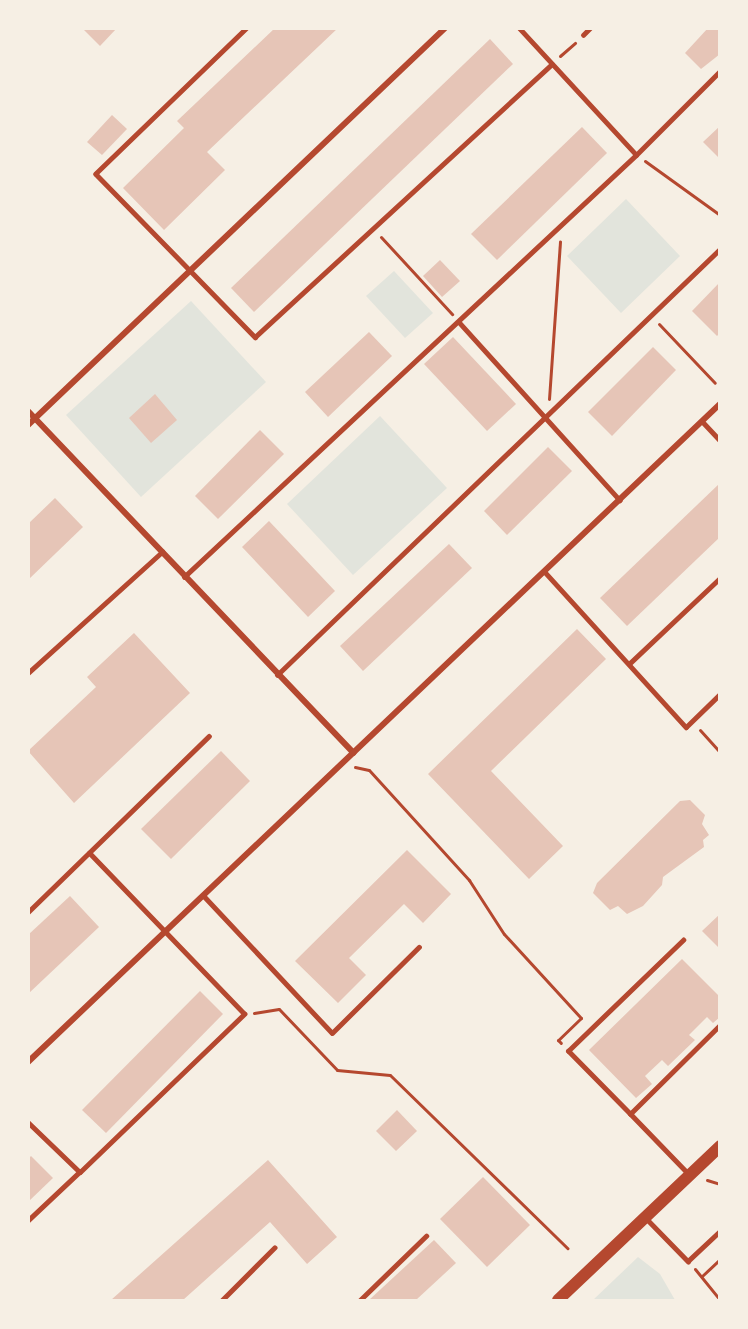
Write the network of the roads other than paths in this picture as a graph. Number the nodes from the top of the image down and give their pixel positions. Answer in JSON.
{"nodes":[{"id":1,"x":247,"y":28,"type":"edge"},
{"id":2,"x":445,"y":28,"type":"edge"},
{"id":3,"x":519,"y":28,"type":"edge"},
{"id":4,"x":590,"y":28,"type":"edge"},
{"id":5,"x":583,"y":35,"type":"road end"},
{"id":6,"x":552,"y":64,"type":"junction"},
{"id":7,"x":720,"y":71,"type":"edge"},
{"id":8,"x":636,"y":155,"type":"junction"},
{"id":9,"x":720,"y":249,"type":"edge"},
{"id":10,"x":191,"y":271,"type":"junction"},
{"id":11,"x":459,"y":322,"type":"junction"},
{"id":12,"x":720,"y":404,"type":"edge"},
{"id":13,"x":28,"y":411,"type":"edge"},
{"id":14,"x":36,"y":418,"type":"junction"},
{"id":15,"x":547,"y":419,"type":"junction"},
{"id":16,"x":702,"y":421,"type":"junction"},
{"id":17,"x":28,"y":425,"type":"edge"},
{"id":18,"x":720,"y":440,"type":"edge"},
{"id":19,"x":620,"y":500,"type":"junction"},
{"id":20,"x":162,"y":552,"type":"junction"},
{"id":21,"x":544,"y":571,"type":"junction"},
{"id":22,"x":184,"y":577,"type":"junction"},
{"id":23,"x":720,"y":578,"type":"edge"},
{"id":24,"x":629,"y":664,"type":"junction"},
{"id":25,"x":28,"y":673,"type":"edge"},
{"id":26,"x":277,"y":675,"type":"junction"},
{"id":27,"x":720,"y":694,"type":"edge"},
{"id":28,"x":209,"y":736,"type":"dead end"},
{"id":29,"x":354,"y":753,"type":"junction"},
{"id":30,"x":89,"y":853,"type":"junction"},
{"id":31,"x":204,"y":896,"type":"junction"},
{"id":32,"x":28,"y":912,"type":"edge"},
{"id":33,"x":165,"y":932,"type":"junction"},
{"id":34,"x":683,"y":940,"type":"dead end"},
{"id":35,"x":419,"y":947,"type":"dead end"},
{"id":36,"x":720,"y":1024,"type":"edge"},
{"id":37,"x":28,"y":1062,"type":"edge"},
{"id":38,"x":630,"y":1114,"type":"junction"},
{"id":39,"x":28,"y":1122,"type":"edge"},
{"id":40,"x":720,"y":1146,"type":"edge"},
{"id":41,"x":80,"y":1172,"type":"junction"},
{"id":42,"x":689,"y":1175,"type":"junction"},
{"id":43,"x":645,"y":1217,"type":"junction"},
{"id":44,"x":28,"y":1221,"type":"edge"},
{"id":45,"x":720,"y":1231,"type":"edge"},
{"id":46,"x":426,"y":1236,"type":"dead end"},
{"id":47,"x":274,"y":1248,"type":"dead end"},
{"id":48,"x":221,"y":1300,"type":"edge"},
{"id":49,"x":360,"y":1300,"type":"edge"},
{"id":50,"x":558,"y":1300,"type":"edge"}],
"edges":[{"from":1,"to":10,"type":"lane"},
{"from":2,"to":10,"type":"street"},
{"from":3,"to":6,"type":"lane"},
{"from":4,"to":5,"type":"lane"},
{"from":6,"to":8,"type":"lane"},
{"from":6,"to":10,"type":"lane"},
{"from":7,"to":8,"type":"lane"},
{"from":8,"to":11,"type":"lane"},
{"from":9,"to":15,"type":"lane"},
{"from":10,"to":14,"type":"street"},
{"from":11,"to":15,"type":"lane"},
{"from":11,"to":22,"type":"lane"},
{"from":12,"to":16,"type":"street"},
{"from":13,"to":14,"type":"street"},
{"from":14,"to":17,"type":"street"},
{"from":14,"to":20,"type":"street"},
{"from":15,"to":19,"type":"lane"},
{"from":15,"to":26,"type":"lane"},
{"from":16,"to":18,"type":"lane"},
{"from":16,"to":19,"type":"street"},
{"from":19,"to":21,"type":"street"},
{"from":20,"to":22,"type":"street"},
{"from":20,"to":25,"type":"lane"},
{"from":21,"to":24,"type":"lane"},
{"from":21,"to":29,"type":"street"},
{"from":22,"to":26,"type":"street"},
{"from":23,"to":24,"type":"lane"},
{"from":24,"to":27,"type":"lane"},
{"from":26,"to":29,"type":"street"},
{"from":28,"to":30,"type":"lane"},
{"from":29,"to":31,"type":"street"},
{"from":30,"to":32,"type":"lane"},
{"from":30,"to":33,"type":"lane"},
{"from":31,"to":33,"type":"street"},
{"from":31,"to":35,"type":"lane"},
{"from":33,"to":37,"type":"street"},
{"from":33,"to":41,"type":"lane"},
{"from":34,"to":38,"type":"lane"},
{"from":36,"to":38,"type":"lane"},
{"from":38,"to":42,"type":"lane"},
{"from":39,"to":41,"type":"lane"},
{"from":40,"to":42,"type":"main road"},
{"from":41,"to":44,"type":"lane"},
{"from":42,"to":43,"type":"main road"},
{"from":43,"to":45,"type":"lane"},
{"from":43,"to":50,"type":"main road"},
{"from":46,"to":49,"type":"lane"},
{"from":47,"to":48,"type":"lane"}]}
